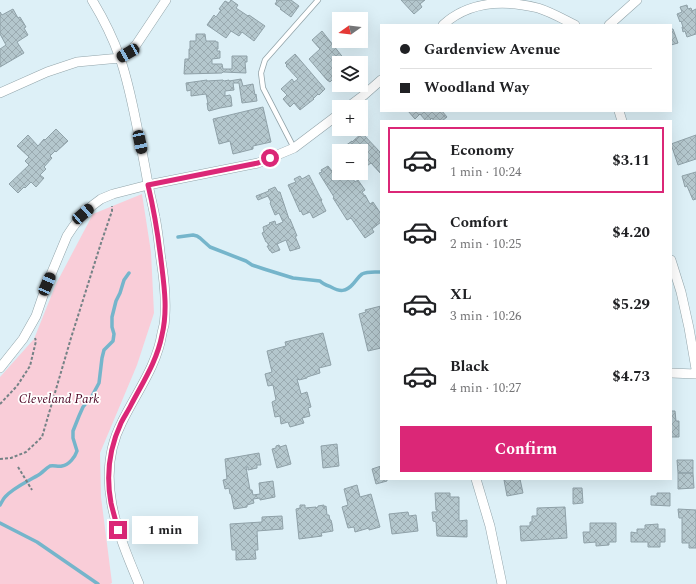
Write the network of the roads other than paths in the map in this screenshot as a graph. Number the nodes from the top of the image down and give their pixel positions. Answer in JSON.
{"nodes":[{"id":1,"x":92,"y":0,"type":"edge"},
{"id":2,"x":166,"y":0,"type":"edge"},
{"id":3,"x":318,"y":0,"type":"edge"},
{"id":4,"x":637,"y":0,"type":"edge"},
{"id":5,"x":443,"y":24,"type":"edge"},
{"id":6,"x":573,"y":24,"type":"edge"},
{"id":7,"x":610,"y":24,"type":"edge"},
{"id":8,"x":120,"y":58,"type":"junction"},
{"id":9,"x":380,"y":81,"type":"edge"},
{"id":10,"x":0,"y":93,"type":"edge"},
{"id":11,"x":357,"y":100,"type":"edge"},
{"id":12,"x":332,"y":120,"type":"edge"},
{"id":13,"x":294,"y":148,"type":"junction"},
{"id":14,"x":148,"y":185,"type":"junction"},
{"id":15,"x":672,"y":263,"type":"edge"},
{"id":16,"x":0,"y":368,"type":"edge"},
{"id":17,"x":696,"y":369,"type":"edge"},
{"id":18,"x":672,"y":373,"type":"edge"},
{"id":19,"x":696,"y":374,"type":"edge"},
{"id":20,"x":476,"y":480,"type":"edge"},
{"id":21,"x":139,"y":584,"type":"edge"},
{"id":22,"x":502,"y":584,"type":"edge"}],
"edges":[{"from":1,"to":8,"type":"street"},
{"from":2,"to":8,"type":"street"},
{"from":3,"to":13,"type":"lane"},
{"from":4,"to":7,"type":"street"},
{"from":5,"to":6,"type":"street"},
{"from":8,"to":10,"type":"street"},
{"from":8,"to":14,"type":"street"},
{"from":9,"to":11,"type":"street"},
{"from":12,"to":13,"type":"street"},
{"from":13,"to":14,"type":"street"},
{"from":14,"to":16,"type":"street"},
{"from":14,"to":21,"type":"street"},
{"from":15,"to":17,"type":"street"},
{"from":18,"to":19,"type":"street"},
{"from":20,"to":22,"type":"street"}]}
